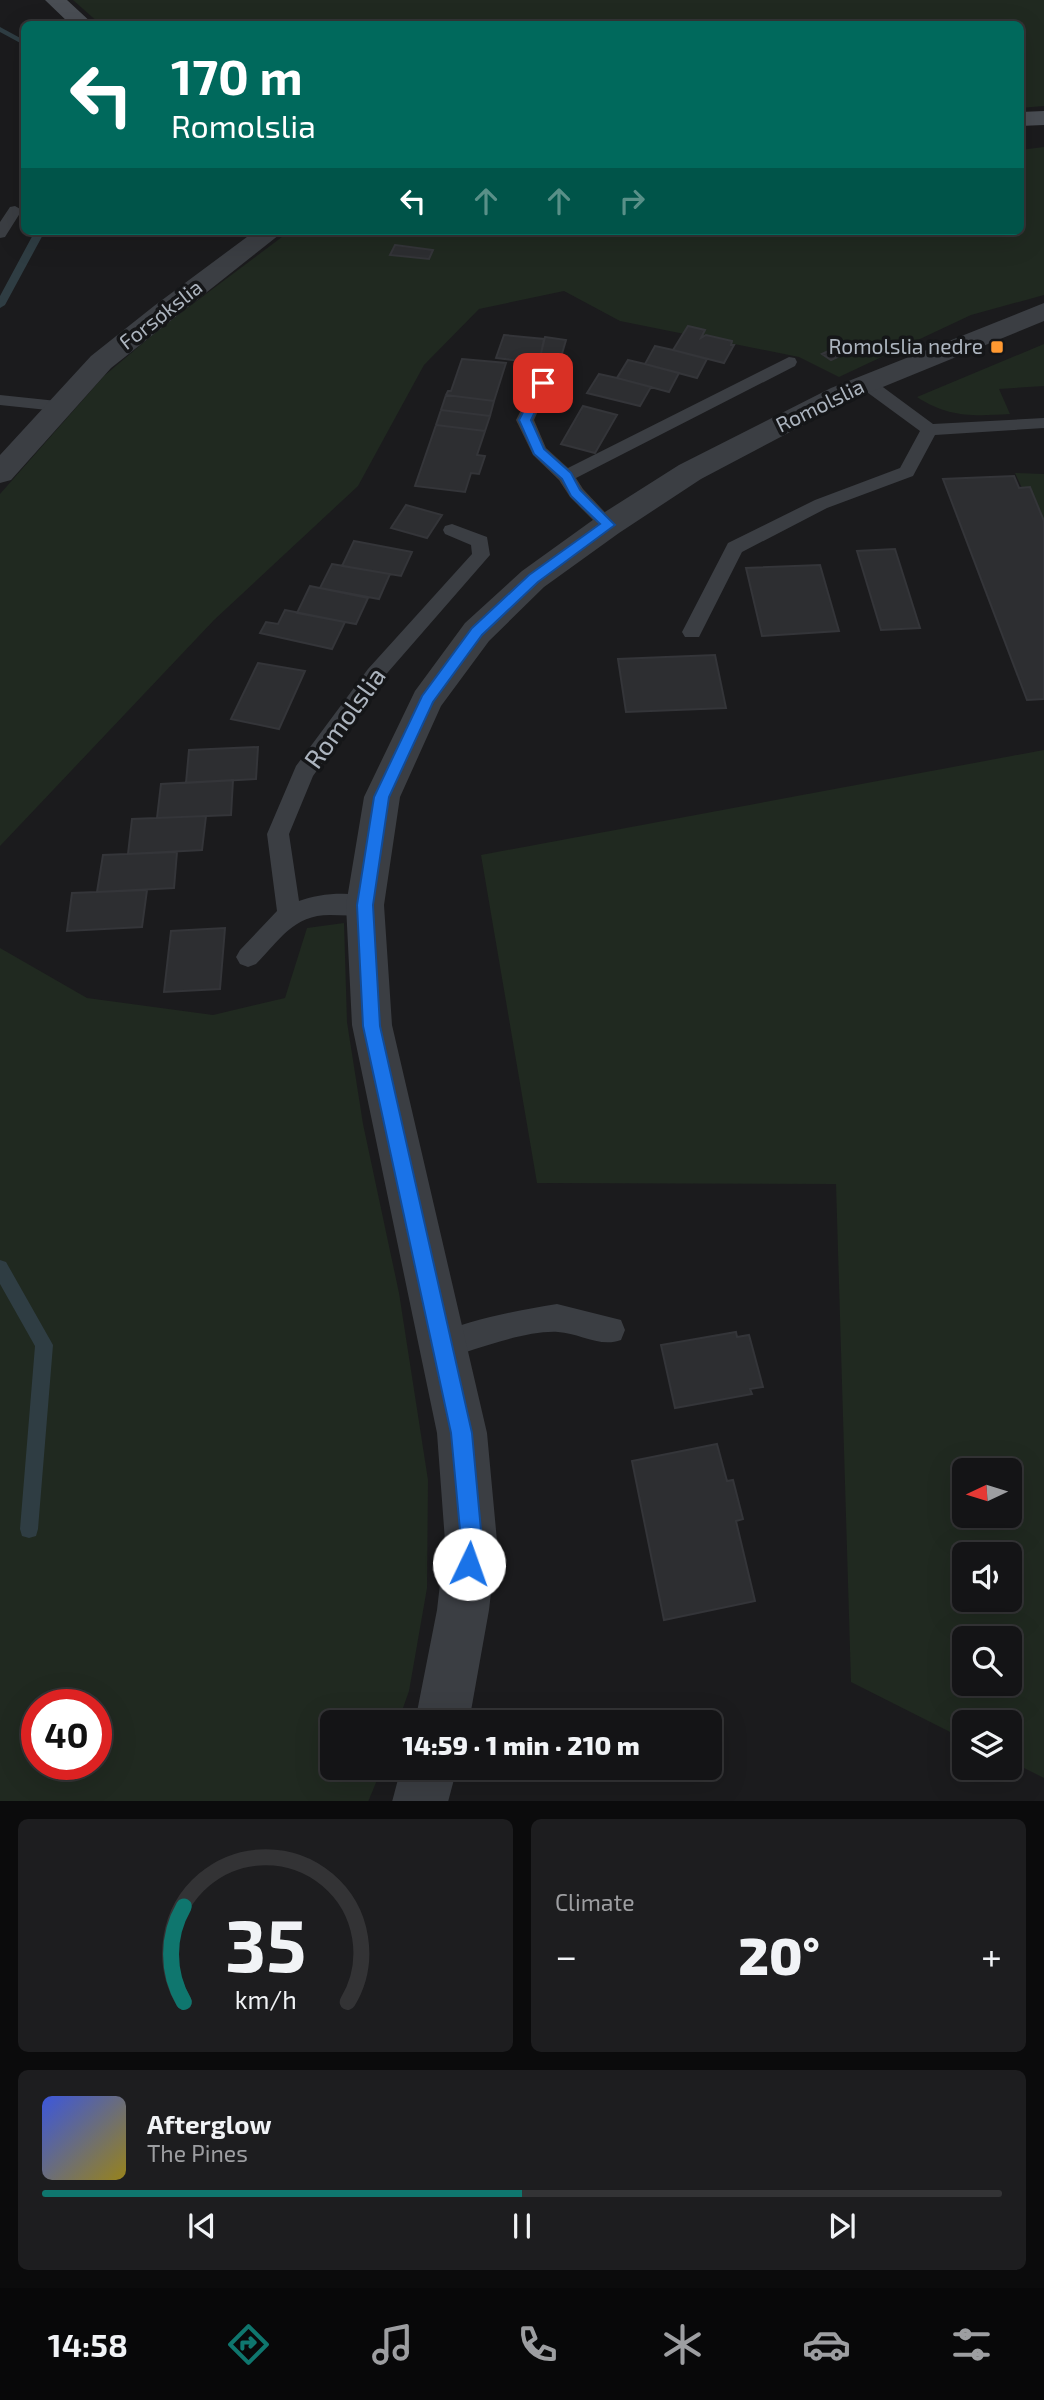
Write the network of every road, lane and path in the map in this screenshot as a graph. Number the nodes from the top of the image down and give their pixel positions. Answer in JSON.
{"nodes":[{"id":1,"x":55,"y":0,"type":"edge"},
{"id":2,"x":79,"y":21,"type":"edge"},
{"id":3,"x":1044,"y":118,"type":"edge"},
{"id":4,"x":1024,"y":119,"type":"edge"},
{"id":5,"x":15,"y":210,"type":"dead end"},
{"id":6,"x":0,"y":234,"type":"edge"},
{"id":7,"x":266,"y":235,"type":"edge"},
{"id":8,"x":1044,"y":311,"type":"edge"},
{"id":9,"x":789,"y":362,"type":"dead end"},
{"id":10,"x":543,"y":383,"type":"dead end"},
{"id":11,"x":866,"y":383,"type":"junction"},
{"id":12,"x":5,"y":400,"type":"edge"},
{"id":13,"x":57,"y":406,"type":"junction"},
{"id":14,"x":1044,"y":423,"type":"edge"},
{"id":15,"x":929,"y":430,"type":"junction"},
{"id":16,"x":0,"y":474,"type":"edge"},
{"id":17,"x":566,"y":476,"type":"junction"},
{"id":18,"x":608,"y":525,"type":"junction"},
{"id":19,"x":452,"y":530,"type":"dead end"},
{"id":20,"x":692,"y":632,"type":"dead end"},
{"id":21,"x":365,"y":905,"type":"junction"},
{"id":22,"x":289,"y":914,"type":"junction"},
{"id":23,"x":248,"y":957,"type":"dead end"},
{"id":24,"x":611,"y":1330,"type":"dead end"},
{"id":25,"x":442,"y":1346,"type":"junction"},
{"id":26,"x":444,"y":1710,"type":"edge"},
{"id":27,"x":426,"y":1780,"type":"edge"},
{"id":28,"x":420,"y":1801,"type":"edge"}],
"edges":[{"from":1,"to":2,"type":"main road"},
{"from":3,"to":4,"type":"main road"},
{"from":5,"to":6,"type":"lane"},
{"from":7,"to":13,"type":"street","name":"Forsøkslia"},
{"from":8,"to":11,"type":"street","name":"Romolslia"},
{"from":9,"to":17,"type":"lane"},
{"from":10,"to":17,"type":"lane"},
{"from":11,"to":15,"type":"lane"},
{"from":11,"to":18,"type":"street","name":"Romolslia"},
{"from":12,"to":13,"type":"lane"},
{"from":13,"to":16,"type":"street","name":"Forsøkslia"},
{"from":14,"to":15,"type":"lane"},
{"from":15,"to":20,"type":"lane"},
{"from":17,"to":18,"type":"lane"},
{"from":18,"to":21,"type":"street","name":"Romolslia"},
{"from":19,"to":22,"type":"lane","name":"Romolslia"},
{"from":21,"to":22,"type":"lane"},
{"from":21,"to":25,"type":"street","name":"Romolslia"},
{"from":22,"to":23,"type":"lane"},
{"from":24,"to":25,"type":"lane"},
{"from":25,"to":26,"type":"street","name":"Romolslia"},
{"from":27,"to":28,"type":"street"}]}
